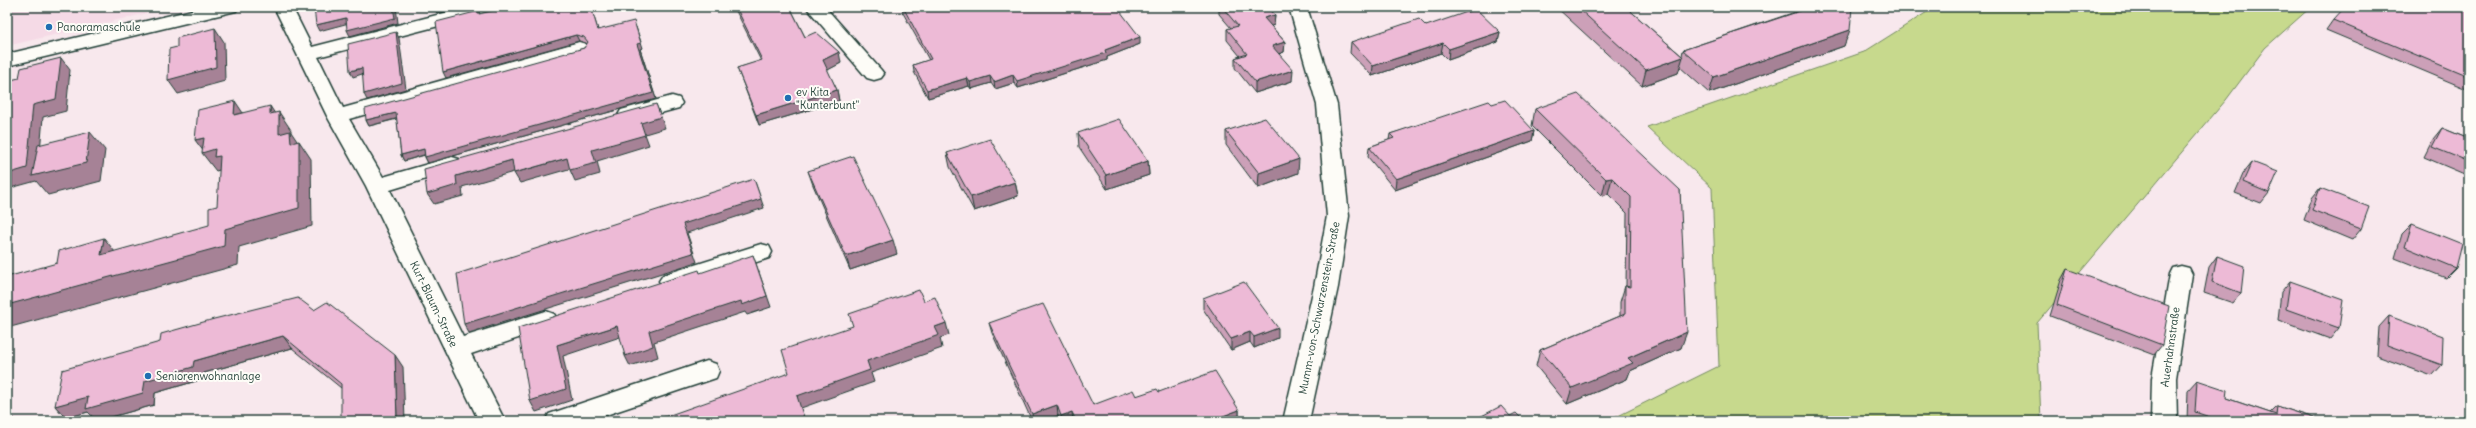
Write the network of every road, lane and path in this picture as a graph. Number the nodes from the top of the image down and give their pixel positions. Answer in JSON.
{"nodes":[{"id":1,"x":229,"y":7,"type":"edge"},
{"id":2,"x":283,"y":7,"type":"edge"},
{"id":3,"x":490,"y":7,"type":"edge"},
{"id":4,"x":815,"y":7,"type":"edge"},
{"id":5,"x":1298,"y":7,"type":"edge"},
{"id":6,"x":579,"y":48,"type":"edge"},
{"id":7,"x":307,"y":54,"type":"junction"},
{"id":8,"x":7,"y":60,"type":"edge"},
{"id":9,"x":874,"y":74,"type":"dead end"},
{"id":10,"x":672,"y":103,"type":"dead end"},
{"id":11,"x":337,"y":116,"type":"junction"},
{"id":12,"x":611,"y":120,"type":"edge"},
{"id":13,"x":468,"y":160,"type":"edge"},
{"id":14,"x":377,"y":186,"type":"junction"},
{"id":15,"x":761,"y":252,"type":"dead end"},
{"id":16,"x":2181,"y":274,"type":"dead end"},
{"id":17,"x":649,"y":288,"type":"edge"},
{"id":18,"x":568,"y":314,"type":"edge"},
{"id":19,"x":456,"y":349,"type":"junction"},
{"id":20,"x":707,"y":371,"type":"dead end"},
{"id":21,"x":492,"y":421,"type":"edge"},
{"id":22,"x":558,"y":421,"type":"edge"},
{"id":23,"x":1296,"y":421,"type":"edge"},
{"id":24,"x":2164,"y":421,"type":"edge"}],
"edges":[{"from":1,"to":8,"type":"street"},
{"from":2,"to":7,"type":"street","name":"Kurt-Blaum-Straße"},
{"from":3,"to":7,"type":"street"},
{"from":4,"to":9,"type":"street"},
{"from":5,"to":23,"type":"street","name":"Mumm-von-Schwarzenstein-Straße"},
{"from":6,"to":11,"type":"street"},
{"from":7,"to":11,"type":"street","name":"Kurt-Blaum-Straße"},
{"from":10,"to":12,"type":"street"},
{"from":11,"to":14,"type":"street","name":"Kurt-Blaum-Straße"},
{"from":13,"to":14,"type":"street"},
{"from":14,"to":19,"type":"street","name":"Kurt-Blaum-Straße"},
{"from":15,"to":17,"type":"street"},
{"from":16,"to":24,"type":"street","name":"Auerhahnstraße"},
{"from":18,"to":19,"type":"street"},
{"from":19,"to":21,"type":"street","name":"Kurt-Blaum-Straße"},
{"from":20,"to":22,"type":"street"}]}
